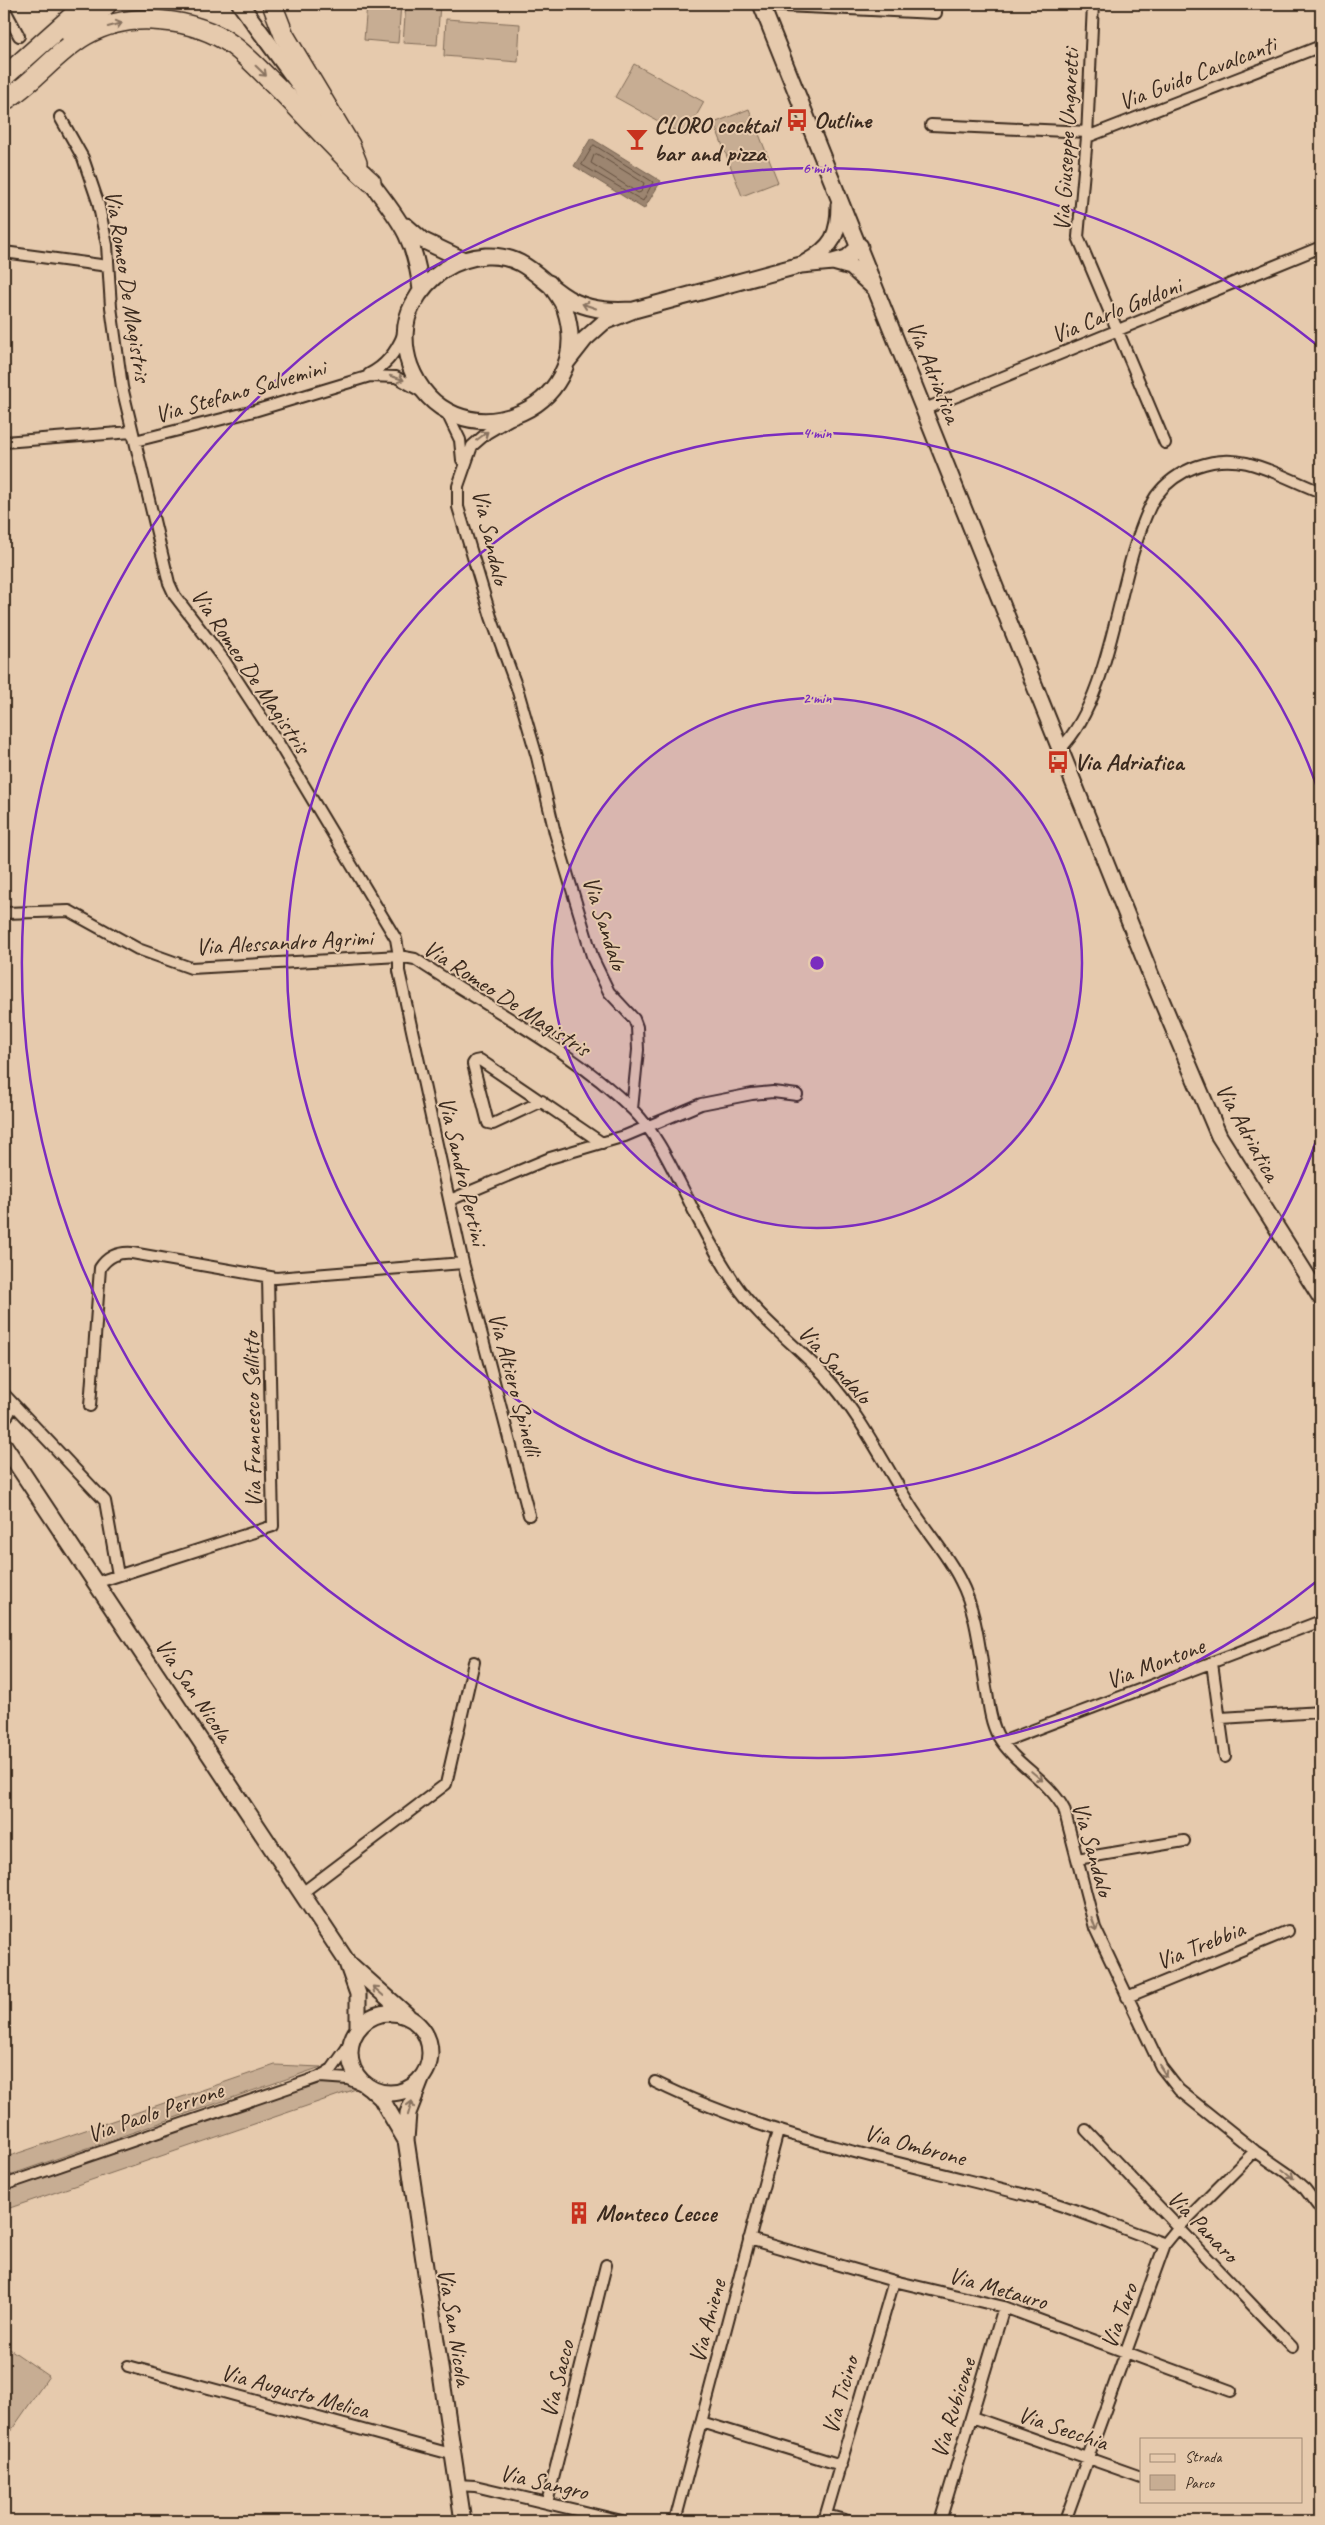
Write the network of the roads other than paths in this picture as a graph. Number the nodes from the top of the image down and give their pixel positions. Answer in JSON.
{"nodes":[{"id":1,"x":69,"y":4,"type":"edge"},
{"id":2,"x":86,"y":4,"type":"edge"},
{"id":3,"x":108,"y":4,"type":"edge"},
{"id":4,"x":240,"y":4,"type":"edge"},
{"id":5,"x":272,"y":4,"type":"edge"},
{"id":6,"x":936,"y":4,"type":"edge"},
{"id":7,"x":1093,"y":4,"type":"edge"},
{"id":8,"x":761,"y":5,"type":"edge"},
{"id":9,"x":4,"y":8,"type":"edge"},
{"id":10,"x":19,"y":36,"type":"dead end"},
{"id":11,"x":1321,"y":46,"type":"edge"},
{"id":12,"x":4,"y":76,"type":"edge"},
{"id":13,"x":4,"y":97,"type":"edge"},
{"id":14,"x":4,"y":101,"type":"edge"},
{"id":15,"x":60,"y":117,"type":"dead end"},
{"id":16,"x":931,"y":125,"type":"dead end"},
{"id":17,"x":1087,"y":135,"type":"junction"},
{"id":18,"x":357,"y":163,"type":"junction"},
{"id":19,"x":371,"y":182,"type":"junction"},
{"id":20,"x":839,"y":197,"type":"junction"},
{"id":21,"x":399,"y":220,"type":"junction"},
{"id":22,"x":860,"y":246,"type":"junction"},
{"id":23,"x":1321,"y":247,"type":"edge"},
{"id":24,"x":826,"y":249,"type":"junction"},
{"id":25,"x":4,"y":252,"type":"edge"},
{"id":26,"x":464,"y":260,"type":"junction"},
{"id":27,"x":834,"y":262,"type":"junction"},
{"id":28,"x":801,"y":265,"type":"junction"},
{"id":29,"x":108,"y":266,"type":"junction"},
{"id":30,"x":549,"y":283,"type":"junction"},
{"id":31,"x":421,"y":290,"type":"junction"},
{"id":32,"x":879,"y":294,"type":"junction"},
{"id":33,"x":634,"y":310,"type":"junction"},
{"id":34,"x":405,"y":330,"type":"junction"},
{"id":35,"x":1117,"y":331,"type":"junction"},
{"id":36,"x":567,"y":364,"type":"junction"},
{"id":37,"x":357,"y":379,"type":"junction"},
{"id":38,"x":432,"y":400,"type":"junction"},
{"id":39,"x":925,"y":408,"type":"junction"},
{"id":40,"x":445,"y":410,"type":"junction"},
{"id":41,"x":519,"y":415,"type":"junction"},
{"id":42,"x":134,"y":437,"type":"junction"},
{"id":43,"x":4,"y":442,"type":"edge"},
{"id":44,"x":1165,"y":443,"type":"dead end"},
{"id":45,"x":461,"y":472,"type":"junction"},
{"id":46,"x":1321,"y":492,"type":"edge"},
{"id":47,"x":1060,"y":749,"type":"junction"},
{"id":48,"x":4,"y":913,"type":"edge"},
{"id":49,"x":399,"y":956,"type":"junction"},
{"id":50,"x":797,"y":1095,"type":"dead end"},
{"id":51,"x":542,"y":1101,"type":"junction"},
{"id":52,"x":632,"y":1109,"type":"junction"},
{"id":53,"x":648,"y":1127,"type":"junction"},
{"id":54,"x":602,"y":1143,"type":"junction"},
{"id":55,"x":450,"y":1200,"type":"junction"},
{"id":56,"x":463,"y":1263,"type":"junction"},
{"id":57,"x":268,"y":1276,"type":"junction"},
{"id":58,"x":1321,"y":1298,"type":"edge"},
{"id":59,"x":5,"y":1396,"type":"edge"},
{"id":60,"x":90,"y":1406,"type":"dead end"},
{"id":61,"x":4,"y":1420,"type":"edge"},
{"id":62,"x":4,"y":1445,"type":"edge"},
{"id":63,"x":529,"y":1516,"type":"dead end"},
{"id":64,"x":118,"y":1575,"type":"junction"},
{"id":65,"x":95,"y":1583,"type":"junction"},
{"id":66,"x":1321,"y":1621,"type":"edge"},
{"id":67,"x":474,"y":1662,"type":"dead end"},
{"id":68,"x":1212,"y":1664,"type":"junction"},
{"id":69,"x":1321,"y":1712,"type":"edge"},
{"id":70,"x":1220,"y":1718,"type":"junction"},
{"id":71,"x":1002,"y":1742,"type":"junction"},
{"id":72,"x":1224,"y":1757,"type":"dead end"},
{"id":73,"x":1184,"y":1841,"type":"dead end"},
{"id":74,"x":1077,"y":1859,"type":"junction"},
{"id":75,"x":302,"y":1893,"type":"junction"},
{"id":76,"x":1288,"y":1932,"type":"dead end"},
{"id":77,"x":346,"y":1960,"type":"junction"},
{"id":78,"x":1127,"y":1997,"type":"junction"},
{"id":79,"x":412,"y":2020,"type":"junction"},
{"id":80,"x":355,"y":2035,"type":"junction"},
{"id":81,"x":319,"y":2077,"type":"junction"},
{"id":82,"x":422,"y":2077,"type":"junction"},
{"id":83,"x":655,"y":2082,"type":"dead end"},
{"id":84,"x":370,"y":2088,"type":"junction"},
{"id":85,"x":1086,"y":2130,"type":"dead end"},
{"id":86,"x":778,"y":2131,"type":"junction"},
{"id":87,"x":406,"y":2140,"type":"junction"},
{"id":88,"x":1255,"y":2151,"type":"junction"},
{"id":89,"x":4,"y":2186,"type":"edge"},
{"id":90,"x":1321,"y":2210,"type":"edge"},
{"id":91,"x":1178,"y":2228,"type":"junction"},
{"id":92,"x":749,"y":2239,"type":"junction"},
{"id":93,"x":1165,"y":2244,"type":"junction"},
{"id":94,"x":606,"y":2265,"type":"dead end"},
{"id":95,"x":894,"y":2280,"type":"junction"},
{"id":96,"x":1004,"y":2307,"type":"junction"},
{"id":97,"x":1292,"y":2347,"type":"dead end"},
{"id":98,"x":1127,"y":2352,"type":"junction"},
{"id":99,"x":128,"y":2366,"type":"dead end"},
{"id":100,"x":1231,"y":2391,"type":"dead end"},
{"id":101,"x":972,"y":2417,"type":"junction"},
{"id":102,"x":701,"y":2422,"type":"junction"},
{"id":103,"x":452,"y":2454,"type":"junction"},
{"id":104,"x":1088,"y":2458,"type":"junction"},
{"id":105,"x":841,"y":2465,"type":"junction"},
{"id":106,"x":1140,"y":2477,"type":"edge"},
{"id":107,"x":456,"y":2485,"type":"junction"},
{"id":108,"x":547,"y":2503,"type":"junction"},
{"id":109,"x":825,"y":2518,"type":"edge"},
{"id":110,"x":463,"y":2521,"type":"edge"},
{"id":111,"x":622,"y":2521,"type":"edge"},
{"id":112,"x":675,"y":2521,"type":"edge"},
{"id":113,"x":848,"y":2521,"type":"edge"},
{"id":114,"x":940,"y":2521,"type":"edge"},
{"id":115,"x":1065,"y":2521,"type":"edge"}],
"edges":[{"from":1,"to":12,"type":"highway"},
{"from":2,"to":12,"type":"highway"},
{"from":3,"to":13,"type":"highway"},
{"from":4,"to":18,"type":"street"},
{"from":5,"to":18,"type":"highway"},
{"from":6,"to":8,"type":"street"},
{"from":7,"to":17,"type":"street","name":"Via Giuseppe Ungaretti"},
{"from":8,"to":20,"type":"street","name":"Via Adriatica"},
{"from":9,"to":10,"type":"street"},
{"from":11,"to":17,"type":"street","name":"Via Guido Cavalcanti"},
{"from":14,"to":19,"type":"highway","one_way":true},
{"from":15,"to":29,"type":"street","name":"Via Romeo De Magistris"},
{"from":16,"to":17,"type":"street"},
{"from":17,"to":35,"type":"street","name":"Via Giuseppe Ungaretti"},
{"from":18,"to":19,"type":"street"},
{"from":19,"to":21,"type":"street"},
{"from":20,"to":22,"type":"street","name":"Via Adriatica"},
{"from":20,"to":24,"type":"street"},
{"from":21,"to":26,"type":"street"},
{"from":21,"to":31,"type":"street"},
{"from":22,"to":24,"type":"street"},
{"from":22,"to":27,"type":"street"},
{"from":22,"to":32,"type":"street","name":"Via Adriatica"},
{"from":23,"to":35,"type":"street","name":"Via Carlo Goldoni"},
{"from":24,"to":28,"type":"street"},
{"from":25,"to":29,"type":"street"},
{"from":26,"to":30,"type":"street"},
{"from":26,"to":31,"type":"street"},
{"from":27,"to":28,"type":"street"},
{"from":27,"to":32,"type":"street"},
{"from":28,"to":33,"type":"street"},
{"from":29,"to":42,"type":"street","name":"Via Romeo De Magistris"},
{"from":33,"to":30,"type":"street","one_way":true},
{"from":30,"to":36,"type":"street"},
{"from":31,"to":34,"type":"street"},
{"from":32,"to":39,"type":"street","name":"Via Adriatica"},
{"from":33,"to":36,"type":"street"},
{"from":34,"to":37,"type":"street","name":"Via Stefano Salvemini"},
{"from":34,"to":38,"type":"street"},
{"from":35,"to":39,"type":"street","name":"Via Carlo Goldoni"},
{"from":35,"to":44,"type":"street","name":"Via Giuseppe Ungaretti"},
{"from":36,"to":41,"type":"street"},
{"from":37,"to":38,"type":"street","name":"Via Stefano Salvemini","one_way":true},
{"from":37,"to":42,"type":"street","name":"Via Stefano Salvemini"},
{"from":38,"to":40,"type":"street"},
{"from":39,"to":47,"type":"street","name":"Via Adriatica"},
{"from":40,"to":41,"type":"street"},
{"from":40,"to":45,"type":"street","name":"Via Sandalo"},
{"from":45,"to":41,"type":"street","name":"Via Sandalo","one_way":true},
{"from":42,"to":43,"type":"street","name":"Via Stefano Salvemini"},
{"from":42,"to":49,"type":"street","name":"Via Romeo De Magistris"},
{"from":45,"to":52,"type":"street","name":"Via Sandalo"},
{"from":46,"to":47,"type":"street"},
{"from":47,"to":58,"type":"street","name":"Via Adriatica"},
{"from":48,"to":49,"type":"street","name":"Via Alessandro Agrimi"},
{"from":49,"to":52,"type":"street","name":"Via Romeo De Magistris"},
{"from":49,"to":55,"type":"street","name":"Via Sandro Pertini"},
{"from":50,"to":53,"type":"street"},
{"from":51,"to":51,"type":"street"},
{"from":51,"to":54,"type":"street"},
{"from":52,"to":53,"type":"street","name":"Via Sandalo"},
{"from":53,"to":54,"type":"street"},
{"from":53,"to":71,"type":"street","name":"Via Sandalo"},
{"from":54,"to":55,"type":"street"},
{"from":55,"to":56,"type":"street","name":"Via Sandro Pertini"},
{"from":56,"to":57,"type":"street","name":"Via Sandro Pertini"},
{"from":56,"to":63,"type":"street","name":"Via Altiero Spinelli"},
{"from":57,"to":60,"type":"street","name":"Via Sandro Pertini"},
{"from":57,"to":64,"type":"street","name":"Via Francesco Sellitto"},
{"from":59,"to":61,"type":"street"},
{"from":59,"to":64,"type":"street"},
{"from":62,"to":65,"type":"street","name":"Via San Nicola"},
{"from":64,"to":65,"type":"street","name":"Via Francesco Sellitto"},
{"from":65,"to":75,"type":"street","name":"Via San Nicola"},
{"from":66,"to":68,"type":"street","name":"Via Montone"},
{"from":67,"to":75,"type":"street"},
{"from":68,"to":70,"type":"street"},
{"from":68,"to":71,"type":"street","name":"Via Montone"},
{"from":69,"to":70,"type":"street"},
{"from":70,"to":72,"type":"street"},
{"from":71,"to":74,"type":"street","name":"Via Sandalo","one_way":true},
{"from":73,"to":74,"type":"street"},
{"from":74,"to":78,"type":"street","name":"Via Sandalo","one_way":true},
{"from":75,"to":77,"type":"street","name":"Via San Nicola"},
{"from":76,"to":78,"type":"street","name":"Via Trebbia"},
{"from":79,"to":77,"type":"street","name":"Via San Nicola","one_way":true},
{"from":77,"to":80,"type":"street","name":"Via San Nicola"},
{"from":78,"to":88,"type":"street","name":"Via Sandalo","one_way":true},
{"from":79,"to":80,"type":"street"},
{"from":79,"to":82,"type":"street","name":"Via San Nicola"},
{"from":80,"to":81,"type":"street","name":"Via Paolo Perrone"},
{"from":80,"to":84,"type":"street","name":"Via San Nicola"},
{"from":81,"to":84,"type":"street","name":"Via Paolo Perrone"},
{"from":81,"to":89,"type":"street","name":"Via Paolo Perrone"},
{"from":82,"to":84,"type":"street"},
{"from":87,"to":82,"type":"street","name":"Via San Nicola","one_way":true},
{"from":83,"to":86,"type":"street","name":"Via Ombrone"},
{"from":84,"to":87,"type":"street","name":"Via San Nicola"},
{"from":85,"to":91,"type":"street","name":"Via Panaro"},
{"from":86,"to":92,"type":"street","name":"Via Aniene"},
{"from":86,"to":93,"type":"street","name":"Via Ombrone"},
{"from":87,"to":103,"type":"street","name":"Via San Nicola"},
{"from":88,"to":90,"type":"street","name":"Via Sandalo","one_way":true},
{"from":88,"to":91,"type":"street","name":"Via Taro"},
{"from":91,"to":93,"type":"street","name":"Via Taro"},
{"from":91,"to":97,"type":"street","name":"Via Panaro"},
{"from":92,"to":95,"type":"street","name":"Via Metauro"},
{"from":92,"to":102,"type":"street","name":"Via Aniene"},
{"from":93,"to":98,"type":"street","name":"Via Taro"},
{"from":94,"to":108,"type":"street","name":"Via Sacco"},
{"from":95,"to":96,"type":"street","name":"Via Metauro"},
{"from":95,"to":105,"type":"street","name":"Via Ticino"},
{"from":96,"to":98,"type":"street","name":"Via Metauro"},
{"from":96,"to":101,"type":"street","name":"Via Rubicone"},
{"from":98,"to":100,"type":"street","name":"Via Metauro"},
{"from":98,"to":104,"type":"street","name":"Via Taro"},
{"from":99,"to":103,"type":"street","name":"Via Augusto Melica"},
{"from":101,"to":104,"type":"street","name":"Via Secchia"},
{"from":101,"to":114,"type":"street","name":"Via Rubicone"},
{"from":102,"to":105,"type":"street"},
{"from":102,"to":112,"type":"street","name":"Via Aniene"},
{"from":103,"to":107,"type":"street","name":"Via San Nicola"},
{"from":104,"to":106,"type":"street","name":"Via Secchia"},
{"from":104,"to":115,"type":"street","name":"Via Taro"},
{"from":105,"to":109,"type":"street","name":"Via Ticino"},
{"from":107,"to":108,"type":"street","name":"Via Sangro"},
{"from":107,"to":110,"type":"street","name":"Via San Nicola"},
{"from":108,"to":111,"type":"street","name":"Via Sangro"},
{"from":109,"to":113,"type":"street"}]}
